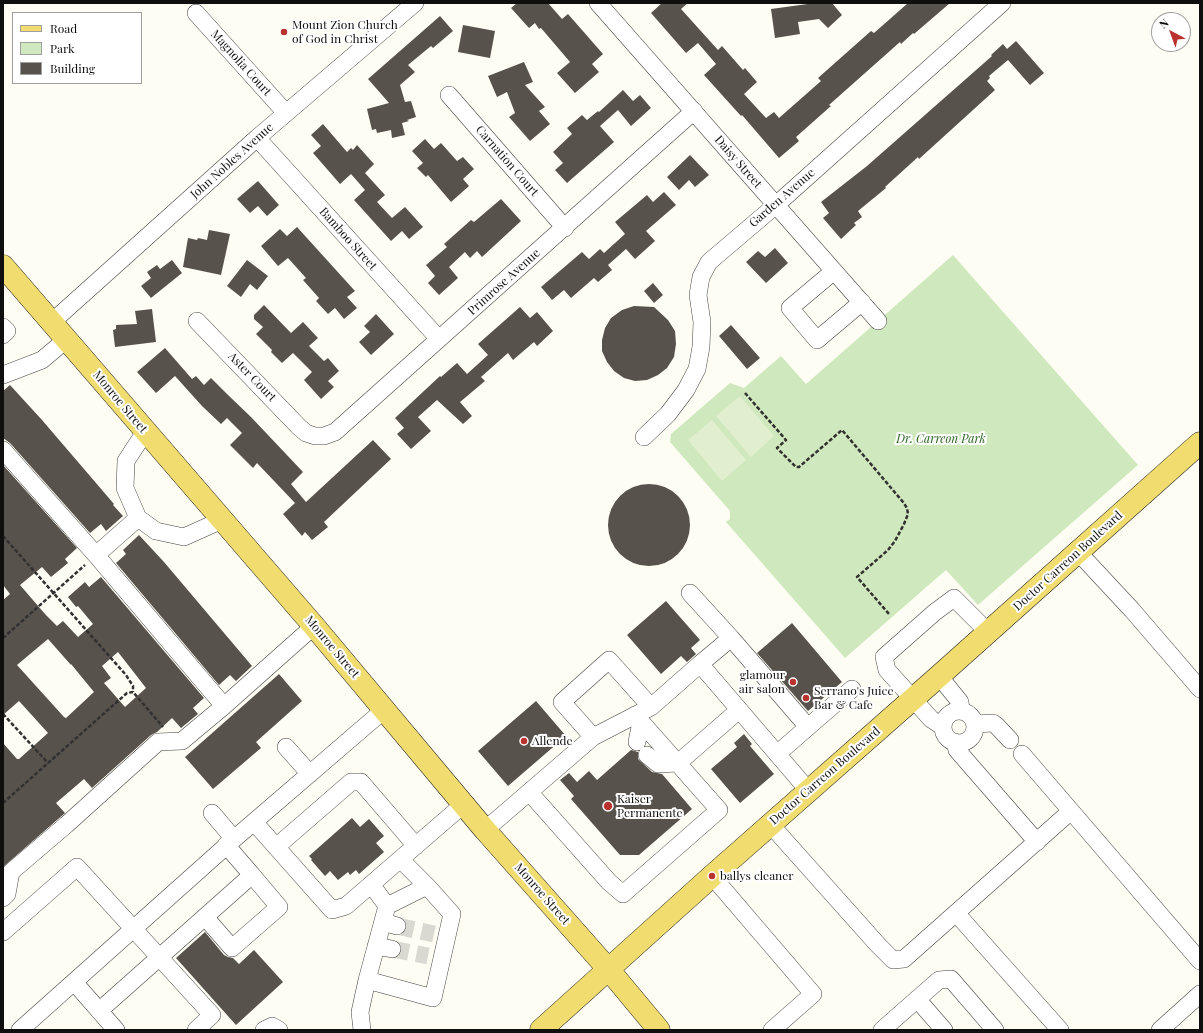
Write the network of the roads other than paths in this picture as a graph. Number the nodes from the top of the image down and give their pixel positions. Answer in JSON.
{"nodes":[{"id":1,"x":414,"y":3,"type":"edge"},
{"id":2,"x":598,"y":3,"type":"edge"},
{"id":3,"x":1002,"y":3,"type":"edge"},
{"id":4,"x":196,"y":13,"type":"dead end"},
{"id":5,"x":449,"y":94,"type":"dead end"},
{"id":6,"x":694,"y":111,"type":"junction"},
{"id":7,"x":286,"y":113,"type":"junction"},
{"id":8,"x":257,"y":138,"type":"junction"},
{"id":9,"x":776,"y":204,"type":"junction"},
{"id":10,"x":565,"y":228,"type":"junction"},
{"id":11,"x":3,"y":266,"type":"edge"},
{"id":12,"x":834,"y":271,"type":"junction"},
{"id":13,"x":862,"y":302,"type":"junction"},
{"id":14,"x":197,"y":321,"type":"dead end"},
{"id":15,"x":878,"y":321,"type":"dead end"},
{"id":16,"x":52,"y":322,"type":"junction"},
{"id":17,"x":3,"y":327,"type":"edge"},
{"id":18,"x":3,"y":335,"type":"edge"},
{"id":19,"x":67,"y":339,"type":"junction"},
{"id":20,"x":439,"y":339,"type":"junction"},
{"id":21,"x":3,"y":375,"type":"edge"},
{"id":22,"x":146,"y":432,"type":"junction"},
{"id":23,"x":306,"y":433,"type":"joint"},
{"id":24,"x":644,"y":437,"type":"dead end"},
{"id":25,"x":1200,"y":443,"type":"edge"},
{"id":26,"x":3,"y":450,"type":"edge"},
{"id":27,"x":138,"y":518,"type":"junction"},
{"id":28,"x":222,"y":520,"type":"junction"},
{"id":29,"x":1078,"y":552,"type":"junction"},
{"id":30,"x":96,"y":555,"type":"junction"},
{"id":31,"x":690,"y":593,"type":"dead end"},
{"id":32,"x":314,"y":626,"type":"junction"},
{"id":33,"x":988,"y":632,"type":"junction"},
{"id":34,"x":731,"y":638,"type":"junction"},
{"id":35,"x":700,"y":664,"type":"junction"},
{"id":36,"x":939,"y":676,"type":"junction"},
{"id":37,"x":852,"y":689,"type":"dead end"},
{"id":38,"x":1200,"y":689,"type":"edge"},
{"id":39,"x":912,"y":699,"type":"junction"},
{"id":40,"x":224,"y":706,"type":"junction"},
{"id":41,"x":651,"y":707,"type":"junction"},
{"id":42,"x":384,"y":710,"type":"junction"},
{"id":43,"x":739,"y":710,"type":"junction"},
{"id":44,"x":961,"y":711,"type":"junction"},
{"id":45,"x":638,"y":719,"type":"junction"},
{"id":46,"x":975,"y":724,"type":"junction"},
{"id":47,"x":808,"y":727,"type":"junction"},
{"id":48,"x":943,"y":727,"type":"junction"},
{"id":49,"x":593,"y":737,"type":"junction"},
{"id":50,"x":1010,"y":740,"type":"dead end"},
{"id":51,"x":636,"y":742,"type":"dead end"},
{"id":52,"x":955,"y":742,"type":"junction"},
{"id":53,"x":286,"y":747,"type":"dead end"},
{"id":54,"x":777,"y":754,"type":"junction"},
{"id":55,"x":1022,"y":754,"type":"dead end"},
{"id":56,"x":647,"y":755,"type":"dead end"},
{"id":57,"x":678,"y":763,"type":"junction"},
{"id":58,"x":310,"y":774,"type":"junction"},
{"id":59,"x":808,"y":790,"type":"junction"},
{"id":60,"x":530,"y":793,"type":"junction"},
{"id":61,"x":464,"y":804,"type":"junction"},
{"id":62,"x":1071,"y":811,"type":"junction"},
{"id":63,"x":212,"y":813,"type":"dead end"},
{"id":64,"x":254,"y":822,"type":"junction"},
{"id":65,"x":770,"y":824,"type":"junction"},
{"id":66,"x":486,"y":830,"type":"junction"},
{"id":67,"x":230,"y":842,"type":"junction"},
{"id":68,"x":1037,"y":842,"type":"junction"},
{"id":69,"x":416,"y":846,"type":"junction"},
{"id":70,"x":276,"y":847,"type":"junction"},
{"id":71,"x":400,"y":859,"type":"junction"},
{"id":72,"x":252,"y":875,"type":"junction"},
{"id":73,"x":712,"y":876,"type":"junction"},
{"id":74,"x":371,"y":884,"type":"junction"},
{"id":75,"x":427,"y":886,"type":"junction"},
{"id":76,"x":3,"y":898,"type":"edge"},
{"id":77,"x":956,"y":913,"type":"junction"},
{"id":78,"x":205,"y":917,"type":"junction"},
{"id":79,"x":389,"y":918,"type":"junction"},
{"id":80,"x":133,"y":928,"type":"junction"},
{"id":81,"x":3,"y":932,"type":"edge"},
{"id":82,"x":160,"y":957,"type":"junction"},
{"id":83,"x":1200,"y":960,"type":"edge"},
{"id":84,"x":609,"y":970,"type":"junction"},
{"id":85,"x":367,"y":980,"type":"junction"},
{"id":86,"x":74,"y":982,"type":"junction"},
{"id":87,"x":1200,"y":994,"type":"edge"},
{"id":88,"x":917,"y":999,"type":"junction"},
{"id":89,"x":99,"y":1011,"type":"junction"},
{"id":90,"x":20,"y":1030,"type":"edge"},
{"id":91,"x":116,"y":1030,"type":"edge"},
{"id":92,"x":196,"y":1030,"type":"edge"},
{"id":93,"x":264,"y":1030,"type":"edge"},
{"id":94,"x":279,"y":1030,"type":"edge"},
{"id":95,"x":362,"y":1030,"type":"edge"},
{"id":96,"x":541,"y":1030,"type":"edge"},
{"id":97,"x":659,"y":1030,"type":"edge"},
{"id":98,"x":772,"y":1030,"type":"edge"},
{"id":99,"x":882,"y":1030,"type":"edge"},
{"id":100,"x":944,"y":1030,"type":"edge"},
{"id":101,"x":995,"y":1030,"type":"edge"},
{"id":102,"x":1060,"y":1030,"type":"edge"},
{"id":103,"x":1160,"y":1030,"type":"edge"}],
"edges":[{"from":1,"to":7,"type":"street","name":"John Nobles Avenue"},
{"from":2,"to":6,"type":"street","name":"Daisy Street"},
{"from":3,"to":9,"type":"street","name":"Garden Avenue"},
{"from":4,"to":7,"type":"street","name":"Magnolia Court"},
{"from":5,"to":10,"type":"street","name":"Carnation Court"},
{"from":6,"to":9,"type":"street","name":"Daisy Street"},
{"from":6,"to":10,"type":"street","name":"Primrose Avenue"},
{"from":7,"to":8,"type":"street","name":"John Nobles Avenue"},
{"from":8,"to":16,"type":"street","name":"John Nobles Avenue"},
{"from":8,"to":20,"type":"street","name":"Bamboo Street"},
{"from":9,"to":12,"type":"street","name":"Daisy Street"},
{"from":9,"to":24,"type":"street","name":"Garden Avenue"},
{"from":10,"to":20,"type":"street","name":"Primrose Avenue"},
{"from":11,"to":16,"type":"main road","name":"Monroe Street"},
{"from":12,"to":13,"type":"street","name":"Daisy Street"},
{"from":12,"to":13,"type":"street"},
{"from":13,"to":15,"type":"street","name":"Daisy Street"},
{"from":14,"to":23,"type":"street","name":"Aster Court"},
{"from":16,"to":19,"type":"main road","name":"Monroe Street"},
{"from":17,"to":18,"type":"street"},
{"from":19,"to":21,"type":"street"},
{"from":19,"to":22,"type":"main road","name":"Monroe Street"},
{"from":20,"to":23,"type":"street","name":"Primrose Avenue"},
{"from":22,"to":27,"type":"street"},
{"from":22,"to":28,"type":"main road","name":"Monroe Street"},
{"from":25,"to":29,"type":"main road","name":"Doctor Carreon Boulevard"},
{"from":26,"to":30,"type":"street"},
{"from":27,"to":28,"type":"street"},
{"from":27,"to":30,"type":"street"},
{"from":28,"to":32,"type":"main road","name":"Monroe Street"},
{"from":29,"to":33,"type":"main road","name":"Doctor Carreon Boulevard"},
{"from":29,"to":38,"type":"street"},
{"from":30,"to":40,"type":"street"},
{"from":31,"to":34,"type":"street"},
{"from":32,"to":40,"type":"street"},
{"from":32,"to":42,"type":"main road","name":"Monroe Street"},
{"from":33,"to":36,"type":"main road","name":"Doctor Carreon Boulevard"},
{"from":33,"to":39,"type":"street"},
{"from":34,"to":35,"type":"street"},
{"from":34,"to":47,"type":"street"},
{"from":35,"to":41,"type":"street"},
{"from":35,"to":43,"type":"street"},
{"from":36,"to":39,"type":"main road","name":"Doctor Carreon Boulevard"},
{"from":36,"to":44,"type":"street"},
{"from":37,"to":47,"type":"street"},
{"from":39,"to":48,"type":"street"},
{"from":39,"to":59,"type":"main road","name":"Doctor Carreon Boulevard"},
{"from":40,"to":76,"type":"street"},
{"from":41,"to":45,"type":"street"},
{"from":41,"to":49,"type":"street"},
{"from":42,"to":58,"type":"street"},
{"from":42,"to":61,"type":"main road","name":"Monroe Street"},
{"from":43,"to":54,"type":"street"},
{"from":43,"to":57,"type":"street"},
{"from":44,"to":46,"type":"street"},
{"from":44,"to":48,"type":"street"},
{"from":45,"to":49,"type":"street"},
{"from":45,"to":51,"type":"street"},
{"from":45,"to":57,"type":"street"},
{"from":46,"to":50,"type":"street"},
{"from":46,"to":52,"type":"street"},
{"from":47,"to":54,"type":"street"},
{"from":48,"to":52,"type":"street"},
{"from":49,"to":60,"type":"street"},
{"from":52,"to":68,"type":"street"},
{"from":53,"to":58,"type":"street"},
{"from":54,"to":59,"type":"street"},
{"from":55,"to":62,"type":"street"},
{"from":56,"to":57,"type":"street"},
{"from":57,"to":60,"type":"street"},
{"from":58,"to":64,"type":"street"},
{"from":59,"to":65,"type":"main road","name":"Doctor Carreon Boulevard"},
{"from":60,"to":66,"type":"street"},
{"from":61,"to":66,"type":"main road","name":"Monroe Street"},
{"from":61,"to":69,"type":"street"},
{"from":62,"to":68,"type":"street"},
{"from":62,"to":83,"type":"street"},
{"from":63,"to":67,"type":"street"},
{"from":64,"to":67,"type":"street"},
{"from":64,"to":70,"type":"street"},
{"from":65,"to":73,"type":"main road","name":"Doctor Carreon Boulevard"},
{"from":65,"to":77,"type":"street"},
{"from":66,"to":84,"type":"main road","name":"Monroe Street"},
{"from":67,"to":72,"type":"street"},
{"from":67,"to":80,"type":"street"},
{"from":68,"to":77,"type":"street"},
{"from":69,"to":70,"type":"street"},
{"from":69,"to":71,"type":"street"},
{"from":70,"to":74,"type":"street"},
{"from":71,"to":74,"type":"street"},
{"from":71,"to":75,"type":"street"},
{"from":72,"to":78,"type":"street"},
{"from":72,"to":78,"type":"street"},
{"from":73,"to":84,"type":"main road","name":"Doctor Carreon Boulevard"},
{"from":73,"to":98,"type":"street"},
{"from":74,"to":79,"type":"street"},
{"from":75,"to":79,"type":"street"},
{"from":75,"to":85,"type":"street"},
{"from":77,"to":102,"type":"street"},
{"from":78,"to":82,"type":"street"},
{"from":79,"to":85,"type":"street"},
{"from":80,"to":81,"type":"street"},
{"from":80,"to":82,"type":"street"},
{"from":80,"to":86,"type":"street"},
{"from":82,"to":89,"type":"street"},
{"from":82,"to":92,"type":"street"},
{"from":84,"to":96,"type":"main road","name":"Doctor Carreon Boulevard"},
{"from":84,"to":97,"type":"main road","name":"Monroe Street"},
{"from":85,"to":95,"type":"street"},
{"from":86,"to":89,"type":"street"},
{"from":86,"to":90,"type":"street"},
{"from":87,"to":103,"type":"street"},
{"from":88,"to":99,"type":"street"},
{"from":88,"to":100,"type":"street"},
{"from":88,"to":101,"type":"street"},
{"from":89,"to":91,"type":"street"},
{"from":93,"to":94,"type":"street"}]}
